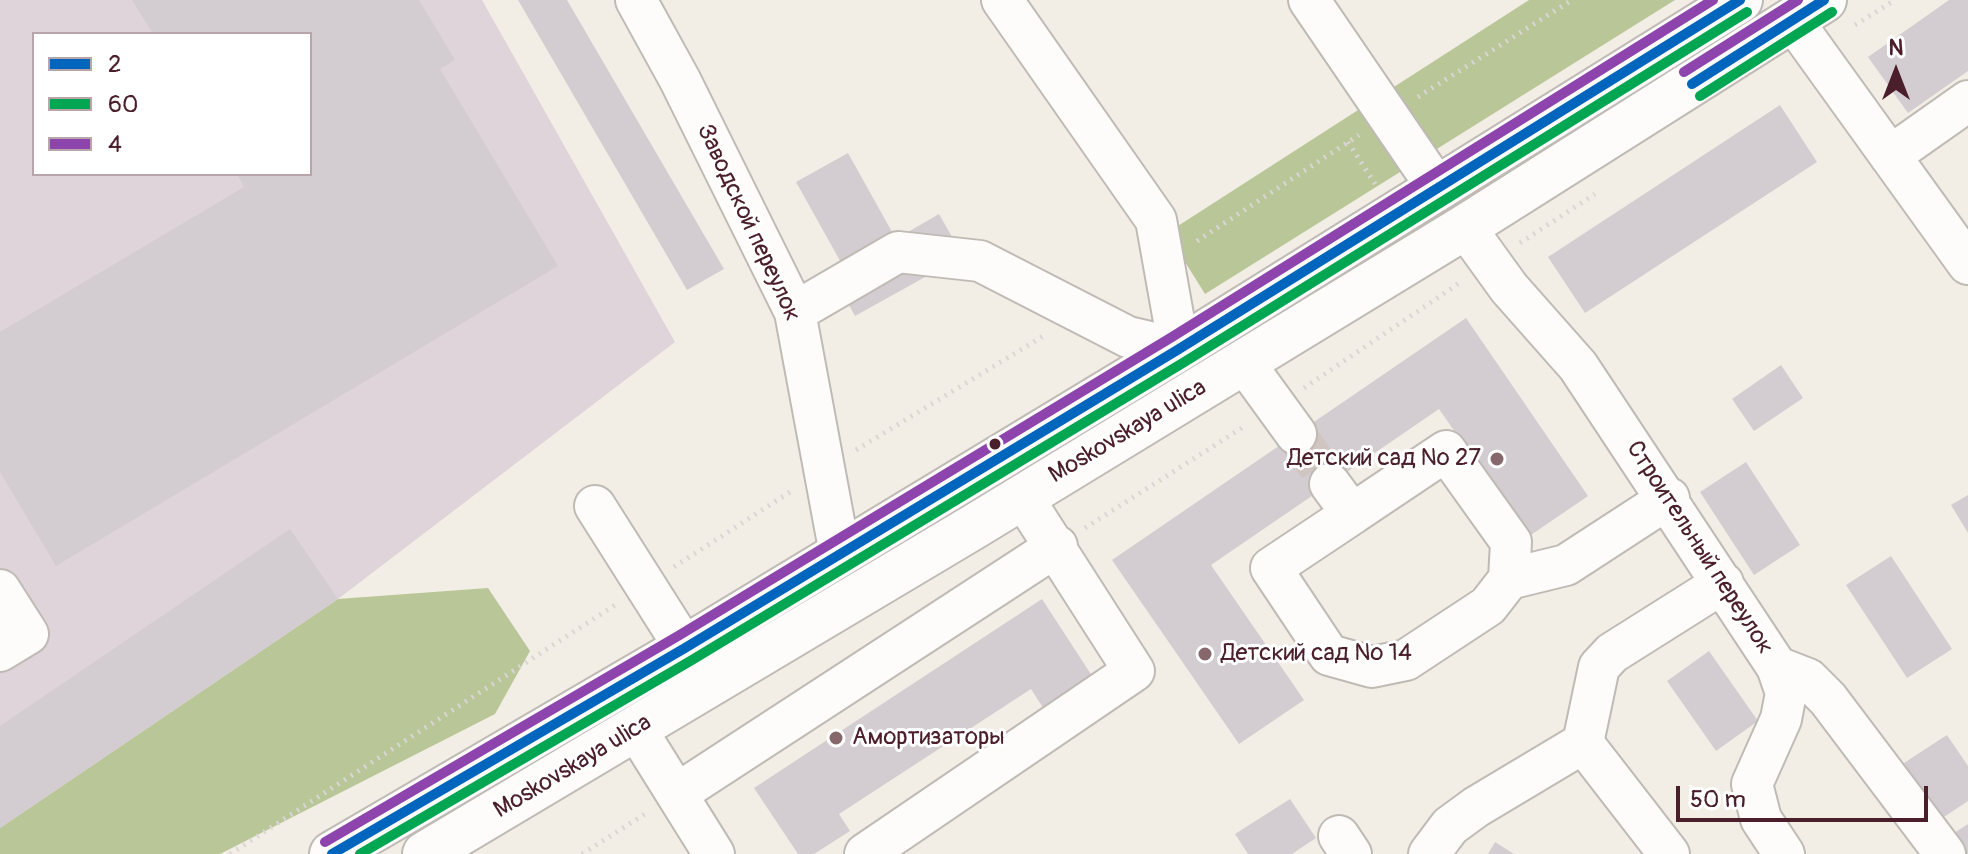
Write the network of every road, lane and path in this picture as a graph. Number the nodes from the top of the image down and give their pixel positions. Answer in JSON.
{"nodes":[{"id":1,"x":636,"y":0,"type":"edge"},
{"id":2,"x":1002,"y":0,"type":"edge"},
{"id":3,"x":1309,"y":0,"type":"edge"},
{"id":4,"x":1740,"y":0,"type":"edge"},
{"id":5,"x":1808,"y":10,"type":"edge"},
{"id":6,"x":1968,"y":101,"type":"edge"},
{"id":7,"x":1348,"y":141,"type":"dead end"},
{"id":8,"x":1890,"y":156,"type":"junction"},
{"id":9,"x":1377,"y":187,"type":"dead end"},
{"id":10,"x":1438,"y":189,"type":"junction"},
{"id":11,"x":1465,"y":227,"type":"junction"},
{"id":12,"x":1968,"y":264,"type":"edge"},
{"id":13,"x":795,"y":312,"type":"junction"},
{"id":14,"x":1179,"y":349,"type":"junction"},
{"id":15,"x":1243,"y":361,"type":"junction"},
{"id":16,"x":1296,"y":434,"type":"tunnel mouth"},
{"id":17,"x":1022,"y":496,"type":"junction"},
{"id":18,"x":1669,"y":498,"type":"junction"},
{"id":19,"x":595,"y":506,"type":"dead end"},
{"id":20,"x":1057,"y":546,"type":"junction"},
{"id":21,"x":840,"y":554,"type":"junction"},
{"id":22,"x":1509,"y":579,"type":"junction"},
{"id":23,"x":1723,"y":583,"type":"junction"},
{"id":24,"x":0,"y":590,"type":"edge"},
{"id":25,"x":685,"y":648,"type":"junction"},
{"id":26,"x":0,"y":651,"type":"edge"},
{"id":27,"x":1777,"y":667,"type":"junction"},
{"id":28,"x":636,"y":729,"type":"junction"},
{"id":29,"x":1583,"y":743,"type":"junction"},
{"id":30,"x":678,"y":793,"type":"junction"},
{"id":31,"x":332,"y":854,"type":"edge"},
{"id":32,"x":425,"y":854,"type":"edge"},
{"id":33,"x":582,"y":854,"type":"edge"},
{"id":34,"x":714,"y":854,"type":"edge"},
{"id":35,"x":865,"y":854,"type":"edge"},
{"id":36,"x":1429,"y":854,"type":"edge"},
{"id":37,"x":1669,"y":854,"type":"edge"},
{"id":38,"x":1784,"y":854,"type":"edge"},
{"id":39,"x":1945,"y":854,"type":"edge"}],
"edges":[{"from":1,"to":13,"type":"street","name":"Заводской переулок"},
{"from":2,"to":14,"type":"street"},
{"from":3,"to":10,"type":"street"},
{"from":4,"to":10,"type":"main road","name":"Moskovskaya ulica"},
{"from":5,"to":8,"type":"street"},
{"from":5,"to":11,"type":"main road","name":"Moskovskaya ulica"},
{"from":6,"to":8,"type":"street"},
{"from":7,"to":9,"type":"path"},
{"from":8,"to":12,"type":"street"},
{"from":10,"to":11,"type":"main road"},
{"from":10,"to":14,"type":"main road","name":"Moskovskaya ulica"},
{"from":11,"to":15,"type":"main road","name":"Moskovskaya ulica"},
{"from":11,"to":18,"type":"street","name":"Строительный переулок"},
{"from":13,"to":14,"type":"street"},
{"from":13,"to":21,"type":"street","name":"Заводской переулок"},
{"from":14,"to":21,"type":"main road","name":"Moskovskaya ulica"},
{"from":15,"to":16,"type":"street"},
{"from":15,"to":17,"type":"main road","name":"Moskovskaya ulica"},
{"from":17,"to":20,"type":"street"},
{"from":17,"to":28,"type":"main road","name":"Moskovskaya ulica"},
{"from":18,"to":22,"type":"street"},
{"from":18,"to":23,"type":"street","name":"Строительный переулок"},
{"from":19,"to":25,"type":"street"},
{"from":20,"to":30,"type":"street"},
{"from":20,"to":35,"type":"street"},
{"from":21,"to":25,"type":"main road","name":"Moskovskaya ulica"},
{"from":22,"to":22,"type":"street"},
{"from":23,"to":27,"type":"street","name":"Строительный переулок"},
{"from":23,"to":29,"type":"street"},
{"from":24,"to":26,"type":"street"},
{"from":25,"to":31,"type":"main road","name":"Moskovskaya ulica"},
{"from":27,"to":38,"type":"street"},
{"from":27,"to":39,"type":"street","name":"Строительный переулок"},
{"from":28,"to":30,"type":"street"},
{"from":28,"to":32,"type":"main road","name":"Moskovskaya ulica"},
{"from":29,"to":36,"type":"street"},
{"from":29,"to":37,"type":"street"},
{"from":30,"to":33,"type":"path"},
{"from":30,"to":34,"type":"street"}]}
